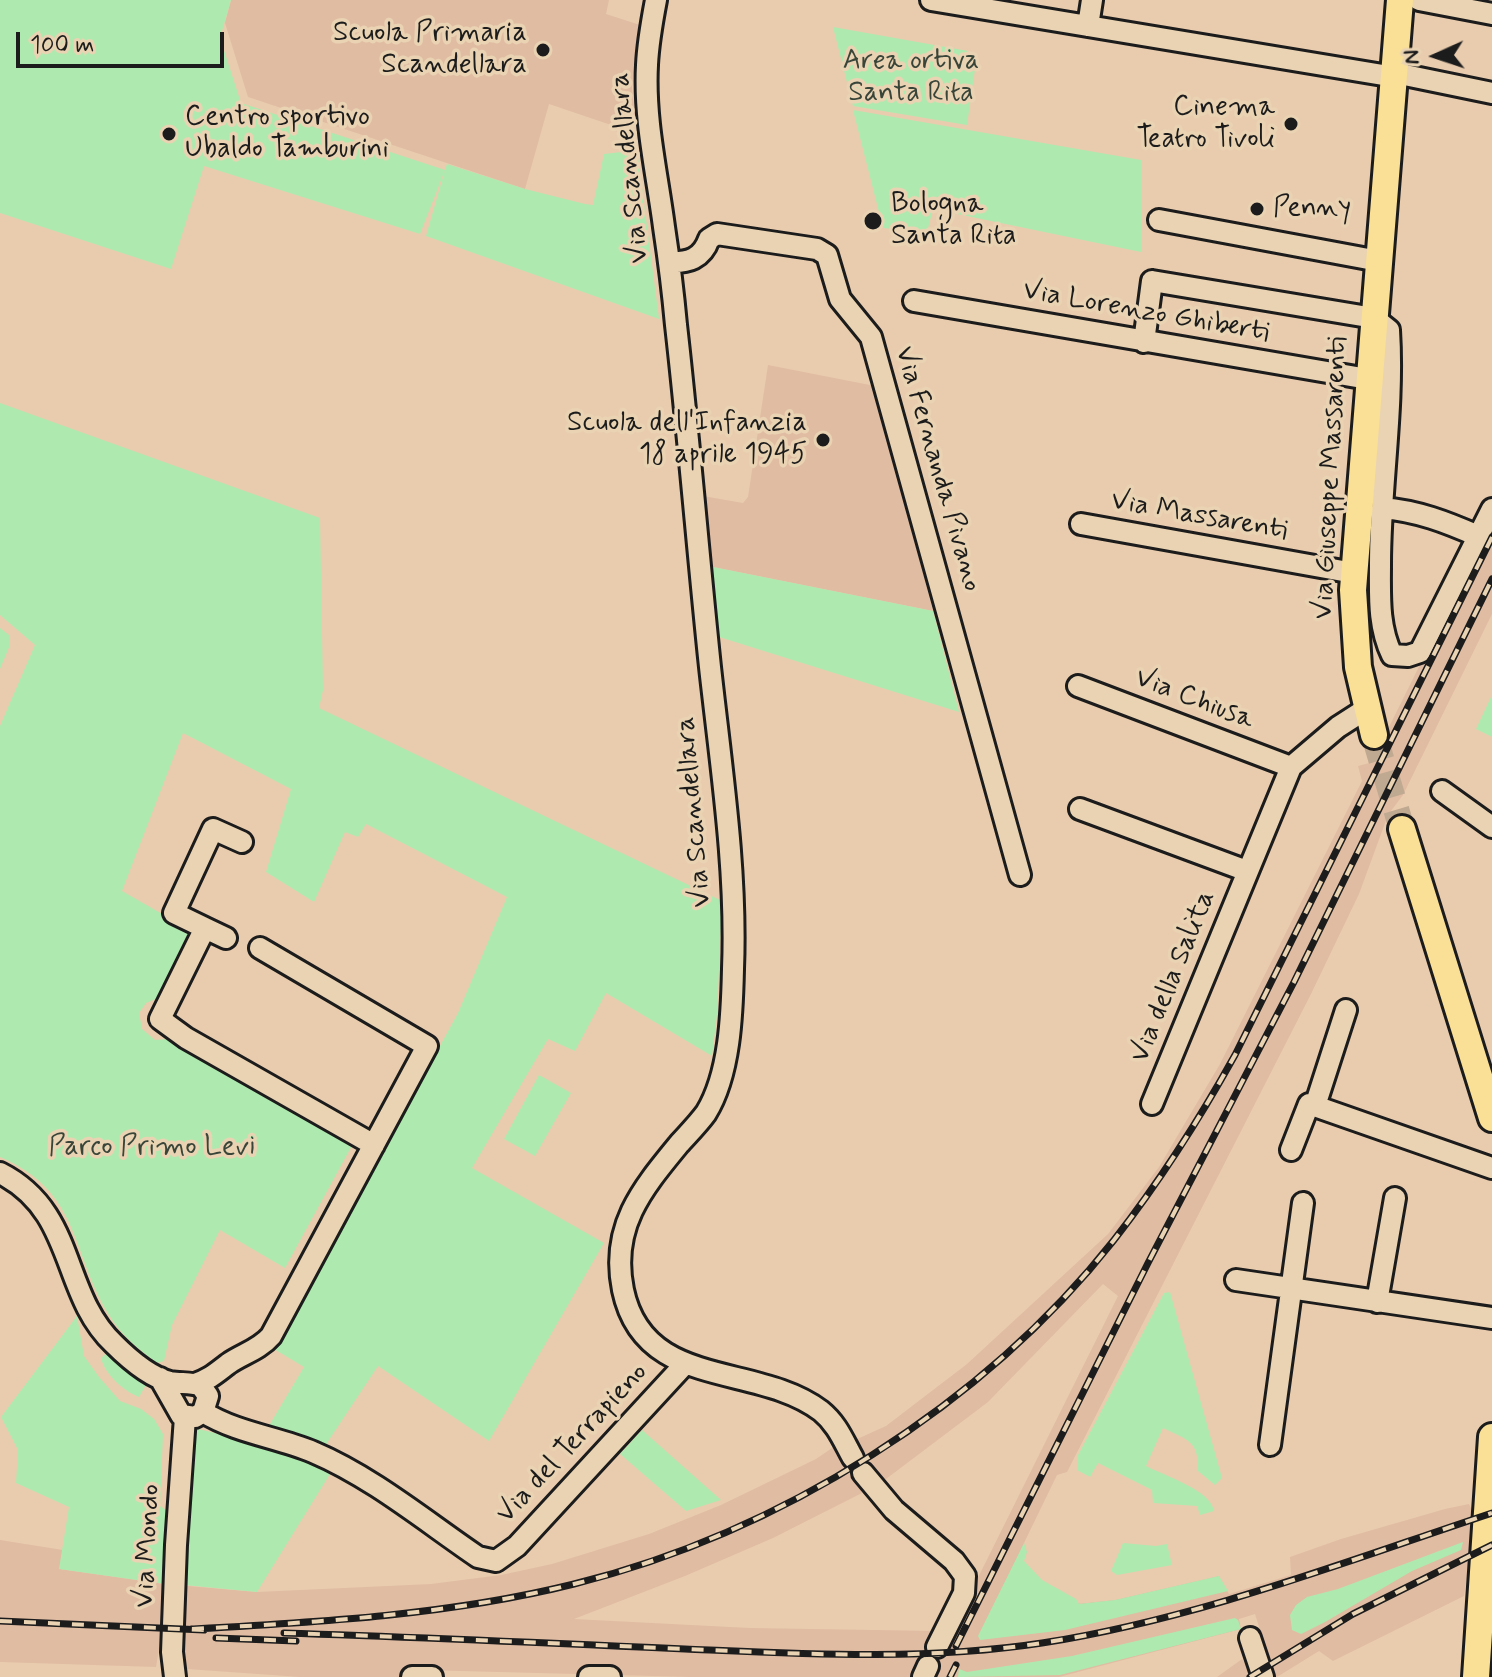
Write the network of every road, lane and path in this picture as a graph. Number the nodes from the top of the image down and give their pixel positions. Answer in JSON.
{"nodes":[{"id":1,"x":656,"y":0,"type":"edge"},
{"id":2,"x":931,"y":0,"type":"edge"},
{"id":3,"x":1092,"y":0,"type":"edge"},
{"id":4,"x":1400,"y":0,"type":"edge"},
{"id":5,"x":1419,"y":0,"type":"edge"},
{"id":6,"x":1492,"y":14,"type":"edge"},
{"id":7,"x":1088,"y":26,"type":"junction"},
{"id":8,"x":1395,"y":75,"type":"junction"},
{"id":9,"x":1492,"y":93,"type":"edge"},
{"id":10,"x":1159,"y":220,"type":"dead end"},
{"id":11,"x":1379,"y":261,"type":"junction"},
{"id":12,"x":669,"y":262,"type":"junction"},
{"id":13,"x":914,"y":301,"type":"dead end"},
{"id":14,"x":1374,"y":318,"type":"junction"},
{"id":15,"x":1144,"y":342,"type":"junction"},
{"id":16,"x":1368,"y":379,"type":"junction"},
{"id":17,"x":1382,"y":508,"type":"junction"},
{"id":18,"x":1492,"y":509,"type":"edge"},
{"id":19,"x":1081,"y":524,"type":"dead end"},
{"id":20,"x":1478,"y":536,"type":"junction"},
{"id":21,"x":1354,"y":573,"type":"junction"},
{"id":22,"x":1078,"y":686,"type":"dead end"},
{"id":23,"x":1366,"y":709,"type":"junction"},
{"id":24,"x":1374,"y":735,"type":"tunnel mouth"},
{"id":25,"x":1291,"y":767,"type":"junction"},
{"id":26,"x":1442,"y":791,"type":"dead end"},
{"id":27,"x":1080,"y":809,"type":"dead end"},
{"id":28,"x":1492,"y":827,"type":"edge"},
{"id":29,"x":1402,"y":829,"type":"tunnel mouth"},
{"id":30,"x":242,"y":842,"type":"dead end"},
{"id":31,"x":1247,"y":871,"type":"junction"},
{"id":32,"x":1020,"y":875,"type":"dead end"},
{"id":33,"x":205,"y":928,"type":"junction"},
{"id":34,"x":226,"y":938,"type":"dead end"},
{"id":35,"x":260,"y":948,"type":"dead end"},
{"id":36,"x":1346,"y":1010,"type":"dead end"},
{"id":37,"x":1152,"y":1104,"type":"dead end"},
{"id":38,"x":1315,"y":1106,"type":"junction"},
{"id":39,"x":1492,"y":1118,"type":"edge"},
{"id":40,"x":374,"y":1145,"type":"junction"},
{"id":41,"x":1291,"y":1150,"type":"dead end"},
{"id":42,"x":1492,"y":1168,"type":"edge"},
{"id":43,"x":0,"y":1173,"type":"edge"},
{"id":44,"x":1395,"y":1198,"type":"dead end"},
{"id":45,"x":1303,"y":1203,"type":"dead end"},
{"id":46,"x":1236,"y":1280,"type":"dead end"},
{"id":47,"x":1291,"y":1288,"type":"junction"},
{"id":48,"x":1377,"y":1302,"type":"junction"},
{"id":49,"x":1492,"y":1318,"type":"edge"},
{"id":50,"x":684,"y":1365,"type":"junction"},
{"id":51,"x":192,"y":1399,"type":"junction"},
{"id":52,"x":1492,"y":1437,"type":"edge"},
{"id":53,"x":1270,"y":1445,"type":"dead end"},
{"id":54,"x":1487,"y":1579,"type":"edge"},
{"id":55,"x":1250,"y":1638,"type":"dead end"},
{"id":56,"x":937,"y":1647,"type":"dead end"},
{"id":57,"x":175,"y":1677,"type":"edge"},
{"id":58,"x":412,"y":1677,"type":"edge"},
{"id":59,"x":432,"y":1677,"type":"edge"},
{"id":60,"x":589,"y":1677,"type":"edge"},
{"id":61,"x":610,"y":1677,"type":"edge"},
{"id":62,"x":1263,"y":1677,"type":"edge"},
{"id":63,"x":1476,"y":1677,"type":"edge"}],
"edges":[{"from":1,"to":12,"type":"street","name":"Via Scandellara"},
{"from":2,"to":7,"type":"street"},
{"from":3,"to":7,"type":"street"},
{"from":4,"to":8,"type":"main road","name":"Via Giuseppe Massarenti"},
{"from":5,"to":6,"type":"street"},
{"from":7,"to":8,"type":"street"},
{"from":8,"to":9,"type":"street"},
{"from":8,"to":11,"type":"main road","name":"Via Giuseppe Massarenti"},
{"from":10,"to":11,"type":"street"},
{"from":11,"to":14,"type":"main road","name":"Via Giuseppe Massarenti"},
{"from":12,"to":32,"type":"street","name":"Via Fernanda Pivano"},
{"from":12,"to":50,"type":"street","name":"Via Scandellara"},
{"from":13,"to":15,"type":"street","name":"Via Lorenzo Ghiberti"},
{"from":14,"to":15,"type":"street"},
{"from":14,"to":16,"type":"main road","name":"Via Giuseppe Massarenti"},
{"from":14,"to":17,"type":"street","name":"Via Giuseppe Massarenti"},
{"from":15,"to":16,"type":"street","name":"Via Lorenzo Ghiberti"},
{"from":16,"to":21,"type":"main road","name":"Via Giuseppe Massarenti"},
{"from":17,"to":20,"type":"street"},
{"from":17,"to":20,"type":"street","name":"Via Giuseppe Massarenti"},
{"from":18,"to":20,"type":"street"},
{"from":19,"to":21,"type":"street","name":"Via Massarenti"},
{"from":21,"to":23,"type":"main road","name":"Via Giuseppe Massarenti"},
{"from":22,"to":25,"type":"street","name":"Via Chiusa"},
{"from":23,"to":24,"type":"main road","name":"Via Giuseppe Massarenti"},
{"from":23,"to":25,"type":"street","name":"Via della Salita"},
{"from":25,"to":31,"type":"street","name":"Via della Salita"},
{"from":26,"to":28,"type":"street"},
{"from":27,"to":31,"type":"street","name":"Via della Salita"},
{"from":29,"to":39,"type":"main road"},
{"from":30,"to":33,"type":"street"},
{"from":31,"to":37,"type":"street","name":"Via della Salita"},
{"from":33,"to":34,"type":"street"},
{"from":33,"to":40,"type":"street"},
{"from":35,"to":40,"type":"street"},
{"from":36,"to":38,"type":"street"},
{"from":38,"to":41,"type":"street"},
{"from":38,"to":42,"type":"street"},
{"from":40,"to":51,"type":"street"},
{"from":43,"to":51,"type":"street","name":"Via del Terrapieno"},
{"from":44,"to":48,"type":"street"},
{"from":45,"to":47,"type":"street"},
{"from":46,"to":47,"type":"street"},
{"from":47,"to":48,"type":"street"},
{"from":47,"to":53,"type":"street"},
{"from":48,"to":49,"type":"street"},
{"from":50,"to":51,"type":"street","name":"Via del Terrapieno"},
{"from":50,"to":56,"type":"street","name":"Via Scandellara"},
{"from":51,"to":57,"type":"street","name":"Via Mondo"},
{"from":52,"to":54,"type":"main road"},
{"from":54,"to":63,"type":"main road"},
{"from":55,"to":62,"type":"street"},
{"from":58,"to":59,"type":"street"},
{"from":60,"to":61,"type":"street"}]}
